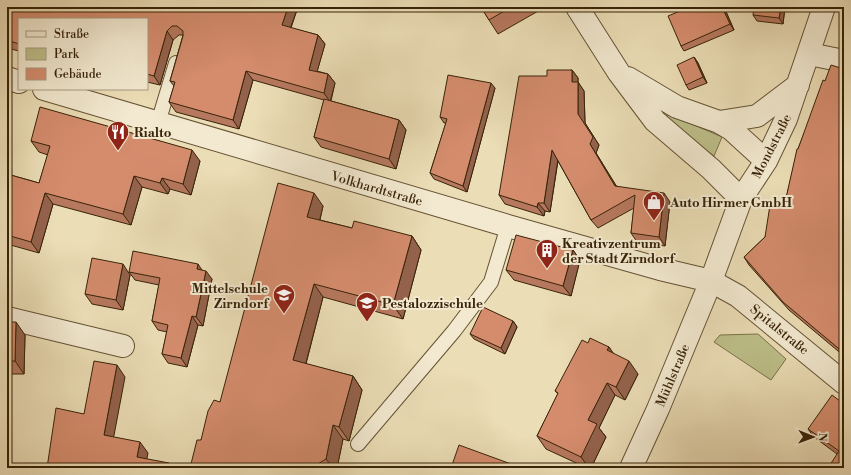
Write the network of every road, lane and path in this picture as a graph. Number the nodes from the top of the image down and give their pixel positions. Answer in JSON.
{"nodes":[{"id":1,"x":577,"y":7,"type":"edge"},
{"id":2,"x":824,"y":7,"type":"edge"},
{"id":3,"x":179,"y":50,"type":"edge"},
{"id":4,"x":809,"y":54,"type":"junction"},
{"id":5,"x":844,"y":61,"type":"edge"},
{"id":6,"x":619,"y":73,"type":"junction"},
{"id":7,"x":7,"y":78,"type":"edge"},
{"id":8,"x":18,"y":82,"type":"edge"},
{"id":9,"x":798,"y":85,"type":"junction"},
{"id":10,"x":47,"y":90,"type":"edge"},
{"id":11,"x":719,"y":122,"type":"junction"},
{"id":12,"x":158,"y":123,"type":"junction"},
{"id":13,"x":766,"y":161,"type":"junction"},
{"id":14,"x":741,"y":199,"type":"junction"},
{"id":15,"x":508,"y":226,"type":"junction"},
{"id":16,"x":711,"y":281,"type":"junction"},
{"id":17,"x":7,"y":318,"type":"edge"},
{"id":18,"x":123,"y":346,"type":"dead end"},
{"id":19,"x":844,"y":383,"type":"edge"},
{"id":20,"x":358,"y":444,"type":"dead end"},
{"id":21,"x":631,"y":468,"type":"edge"}],
"edges":[{"from":1,"to":6,"type":"street"},
{"from":2,"to":4,"type":"street","name":"Mondstraße"},
{"from":3,"to":12,"type":"lane"},
{"from":4,"to":5,"type":"street"},
{"from":4,"to":9,"type":"street","name":"Mondstraße"},
{"from":6,"to":11,"type":"street"},
{"from":6,"to":14,"type":"street"},
{"from":7,"to":8,"type":"street"},
{"from":9,"to":11,"type":"street"},
{"from":9,"to":13,"type":"street","name":"Mondstraße"},
{"from":10,"to":12,"type":"street","name":"Volkhardtstraße"},
{"from":11,"to":13,"type":"street"},
{"from":12,"to":15,"type":"street","name":"Volkhardtstraße"},
{"from":13,"to":14,"type":"street","name":"Mondstraße"},
{"from":14,"to":16,"type":"street","name":"Mondstraße"},
{"from":15,"to":16,"type":"street","name":"Volkhardtstraße"},
{"from":15,"to":20,"type":"lane"},
{"from":16,"to":19,"type":"street","name":"Spitalstraße"},
{"from":16,"to":21,"type":"street","name":"Mühlstraße"},
{"from":17,"to":18,"type":"street"}]}
